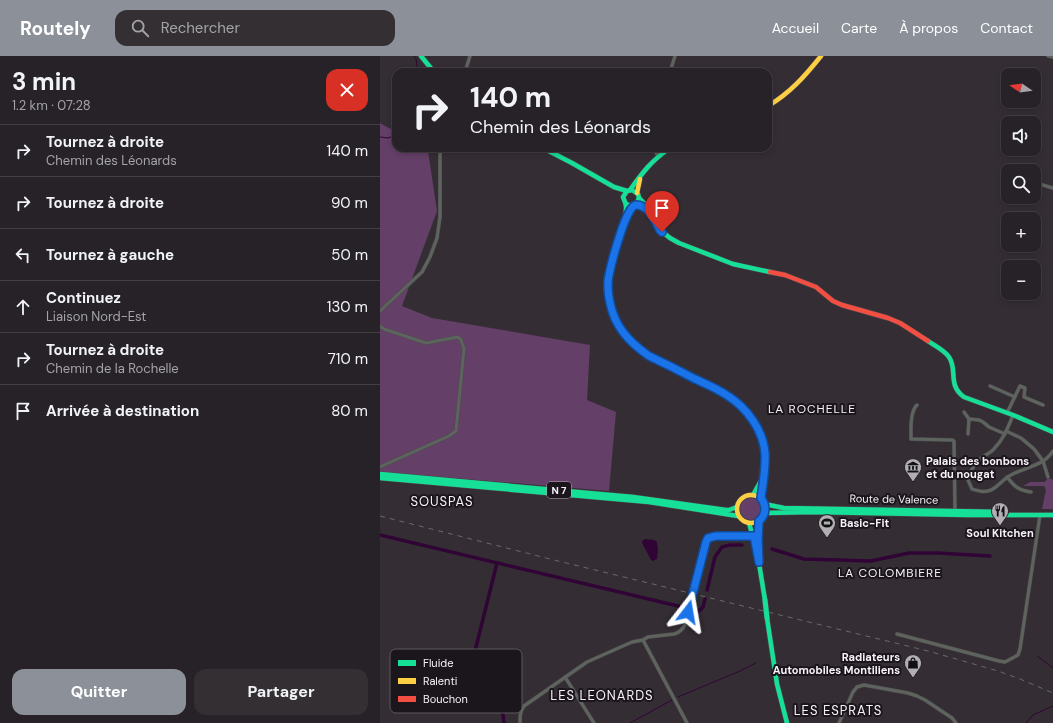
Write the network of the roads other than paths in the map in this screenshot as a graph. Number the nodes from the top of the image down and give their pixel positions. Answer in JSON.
{"nodes":[{"id":1,"x":421,"y":56,"type":"edge"},
{"id":2,"x":470,"y":56,"type":"edge"},
{"id":3,"x":675,"y":56,"type":"edge"},
{"id":4,"x":821,"y":56,"type":"edge"},
{"id":5,"x":1048,"y":56,"type":"edge"},
{"id":6,"x":1053,"y":57,"type":"edge"},
{"id":7,"x":431,"y":68,"type":"edge"},
{"id":8,"x":466,"y":68,"type":"edge"},
{"id":9,"x":671,"y":68,"type":"edge"},
{"id":10,"x":772,"y":104,"type":"edge"},
{"id":11,"x":441,"y":152,"type":"edge"},
{"id":12,"x":551,"y":152,"type":"edge"},
{"id":13,"x":656,"y":152,"type":"edge"},
{"id":14,"x":664,"y":152,"type":"edge"},
{"id":15,"x":658,"y":156,"type":"junction"},
{"id":16,"x":640,"y":177,"type":"junction"},
{"id":17,"x":1041,"y":184,"type":"edge"},
{"id":18,"x":614,"y":187,"type":"junction"},
{"id":19,"x":1053,"y":188,"type":"edge"},
{"id":20,"x":629,"y":191,"type":"junction"},
{"id":21,"x":638,"y":195,"type":"junction"},
{"id":22,"x":623,"y":197,"type":"junction"},
{"id":23,"x":626,"y":204,"type":"junction"},
{"id":24,"x":634,"y":205,"type":"junction"},
{"id":25,"x":649,"y":211,"type":"junction"},
{"id":26,"x":624,"y":220,"type":"junction"},
{"id":27,"x":380,"y":311,"type":"edge"},
{"id":28,"x":380,"y":326,"type":"edge"},
{"id":29,"x":990,"y":386,"type":"dead end"},
{"id":30,"x":1015,"y":395,"type":"junction"},
{"id":31,"x":1024,"y":397,"type":"junction"},
{"id":32,"x":917,"y":405,"type":"dead end"},
{"id":33,"x":1043,"y":406,"type":"dead end"},
{"id":34,"x":964,"y":412,"type":"dead end"},
{"id":35,"x":1010,"y":414,"type":"junction"},
{"id":36,"x":969,"y":419,"type":"junction"},
{"id":37,"x":1006,"y":432,"type":"junction"},
{"id":38,"x":1053,"y":432,"type":"edge"},
{"id":39,"x":968,"y":434,"type":"dead end"},
{"id":40,"x":1053,"y":451,"type":"edge"},
{"id":41,"x":1043,"y":461,"type":"junction"},
{"id":42,"x":380,"y":467,"type":"edge"},
{"id":43,"x":380,"y":474,"type":"edge"},
{"id":44,"x":764,"y":476,"type":"junction"},
{"id":45,"x":1007,"y":477,"type":"junction"},
{"id":46,"x":1048,"y":477,"type":"dead end"},
{"id":47,"x":380,"y":478,"type":"edge"},
{"id":48,"x":1031,"y":492,"type":"dead end"},
{"id":49,"x":753,"y":495,"type":"junction"},
{"id":50,"x":761,"y":498,"type":"junction"},
{"id":51,"x":764,"y":504,"type":"junction"},
{"id":52,"x":737,"y":507,"type":"junction"},
{"id":53,"x":955,"y":510,"type":"junction"},
{"id":54,"x":765,"y":513,"type":"junction"},
{"id":55,"x":1023,"y":514,"type":"junction"},
{"id":56,"x":1040,"y":515,"type":"junction"},
{"id":57,"x":1053,"y":515,"type":"edge"},
{"id":58,"x":738,"y":516,"type":"junction"},
{"id":59,"x":759,"y":521,"type":"junction"},
{"id":60,"x":749,"y":523,"type":"junction"},
{"id":61,"x":754,"y":536,"type":"junction"},
{"id":62,"x":759,"y":562,"type":"junction"},
{"id":63,"x":897,"y":634,"type":"dead end"},
{"id":64,"x":643,"y":640,"type":"junction"},
{"id":65,"x":565,"y":677,"type":"junction"},
{"id":66,"x":522,"y":709,"type":"edge"},
{"id":67,"x":521,"y":713,"type":"edge"},
{"id":68,"x":520,"y":723,"type":"edge"},
{"id":69,"x":594,"y":723,"type":"edge"},
{"id":70,"x":687,"y":723,"type":"edge"},
{"id":71,"x":787,"y":723,"type":"edge"},
{"id":72,"x":839,"y":723,"type":"edge"},
{"id":73,"x":956,"y":723,"type":"edge"}],
"edges":[{"from":1,"to":7,"type":"main road"},
{"from":2,"to":8,"type":"street"},
{"from":3,"to":9,"type":"street"},
{"from":4,"to":10,"type":"main road"},
{"from":5,"to":6,"type":"street"},
{"from":11,"to":27,"type":"street"},
{"from":12,"to":18,"type":"main road"},
{"from":13,"to":15,"type":"street"},
{"from":14,"to":15,"type":"main road"},
{"from":15,"to":16,"type":"main road"},
{"from":16,"to":20,"type":"main road"},
{"from":16,"to":21,"type":"main road"},
{"from":17,"to":19,"type":"street"},
{"from":18,"to":20,"type":"main road"},
{"from":18,"to":22,"type":"main road"},
{"from":20,"to":21,"type":"main road"},
{"from":20,"to":22,"type":"main road"},
{"from":21,"to":24,"type":"main road"},
{"from":21,"to":25,"type":"main road"},
{"from":22,"to":23,"type":"main road"},
{"from":23,"to":24,"type":"main road"},
{"from":23,"to":26,"type":"main road"},
{"from":24,"to":25,"type":"main road"},
{"from":24,"to":26,"type":"main road"},
{"from":25,"to":35,"type":"main road"},
{"from":26,"to":44,"type":"main road"},
{"from":28,"to":42,"type":"street"},
{"from":29,"to":30,"type":"street"},
{"from":30,"to":31,"type":"street"},
{"from":30,"to":31,"type":"street"},
{"from":30,"to":35,"type":"street"},
{"from":31,"to":33,"type":"street"},
{"from":32,"to":53,"type":"street"},
{"from":34,"to":36,"type":"street"},
{"from":35,"to":37,"type":"street"},
{"from":35,"to":38,"type":"main road"},
{"from":36,"to":37,"type":"street"},
{"from":36,"to":39,"type":"street"},
{"from":37,"to":41,"type":"street"},
{"from":37,"to":45,"type":"street"},
{"from":40,"to":41,"type":"street"},
{"from":41,"to":45,"type":"street"},
{"from":41,"to":46,"type":"street"},
{"from":43,"to":52,"type":"main road","number":"N 7"},
{"from":44,"to":49,"type":"main road"},
{"from":44,"to":50,"type":"main road"},
{"from":45,"to":48,"type":"street"},
{"from":47,"to":58,"type":"main road","number":"N 7"},
{"from":49,"to":50,"type":"main road"},
{"from":49,"to":52,"type":"main road"},
{"from":50,"to":51,"type":"main road"},
{"from":51,"to":53,"type":"main road","name":"Route de Valence"},
{"from":51,"to":54,"type":"main road"},
{"from":52,"to":58,"type":"main road"},
{"from":53,"to":55,"type":"main road","name":"Route de Valence"},
{"from":54,"to":55,"type":"main road","name":"Route de Valence"},
{"from":54,"to":59,"type":"main road"},
{"from":55,"to":56,"type":"main road","name":"Route de Valence"},
{"from":56,"to":57,"type":"main road","name":"Route de Valence"},
{"from":56,"to":63,"type":"street"},
{"from":58,"to":60,"type":"main road"},
{"from":59,"to":60,"type":"main road"},
{"from":59,"to":62,"type":"main road"},
{"from":60,"to":61,"type":"main road"},
{"from":61,"to":62,"type":"main road"},
{"from":61,"to":64,"type":"street"},
{"from":62,"to":71,"type":"main road","bridge":true},
{"from":64,"to":65,"type":"street"},
{"from":64,"to":70,"type":"street"},
{"from":65,"to":66,"type":"street"},
{"from":65,"to":69,"type":"street"},
{"from":67,"to":68,"type":"street"},
{"from":72,"to":73,"type":"street"}]}
